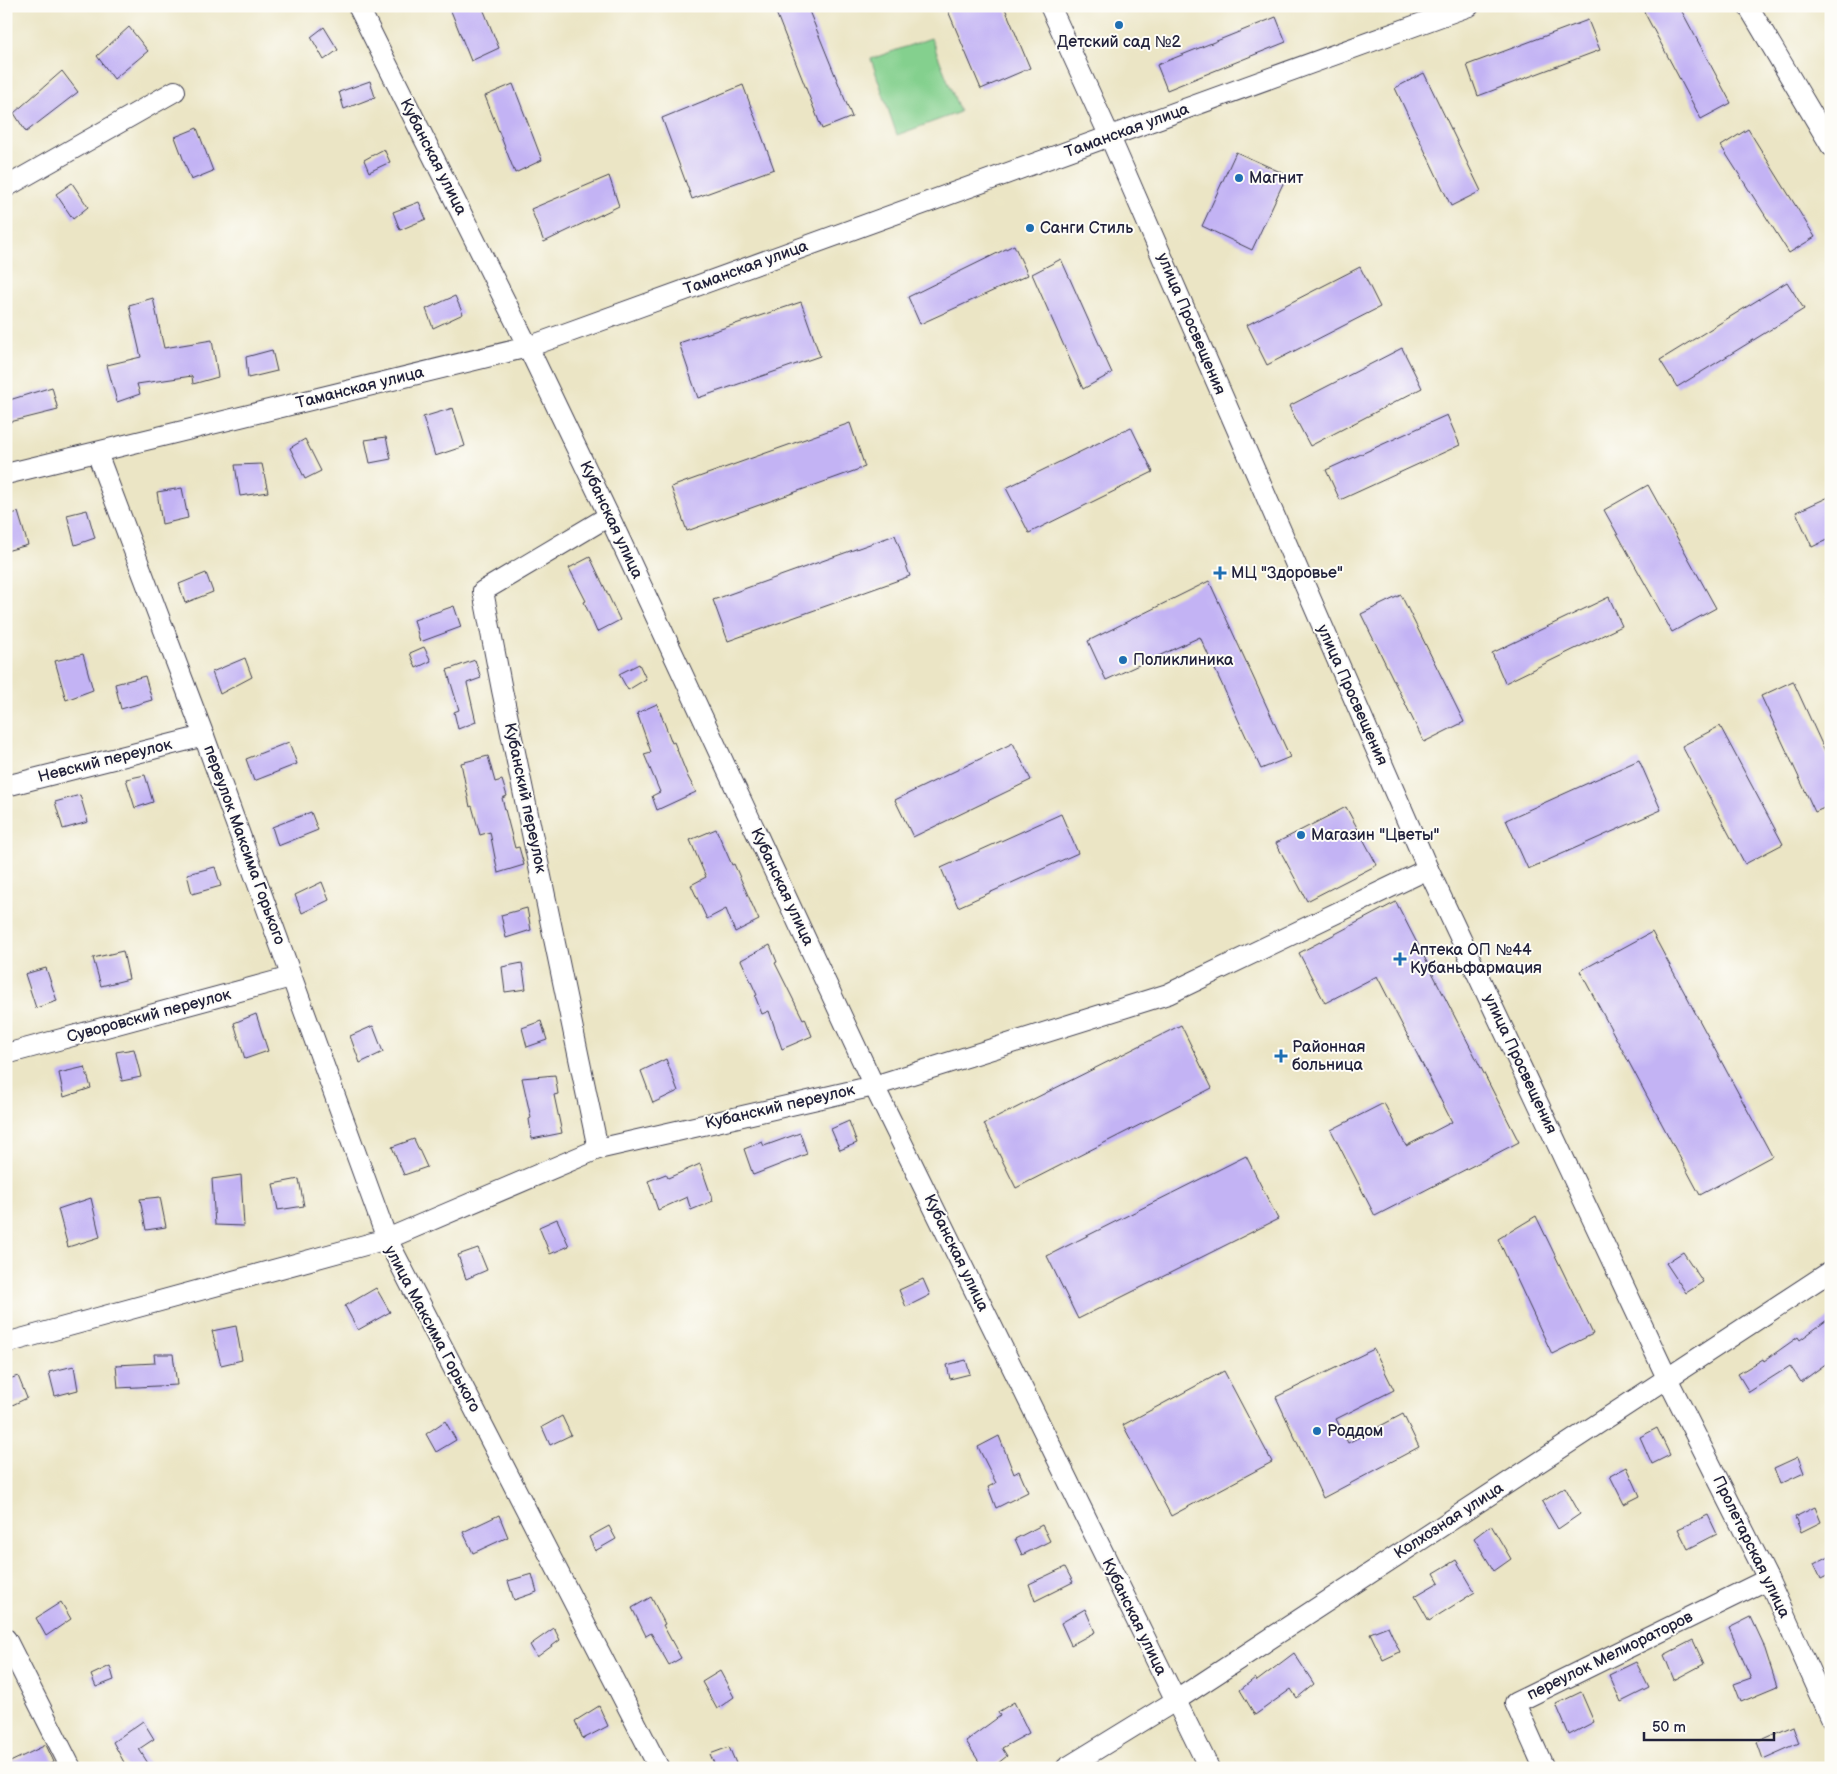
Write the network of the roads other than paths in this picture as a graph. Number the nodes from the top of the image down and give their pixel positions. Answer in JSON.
{"nodes":[{"id":1,"x":358,"y":6,"type":"edge"},
{"id":2,"x":1050,"y":6,"type":"edge"},
{"id":3,"x":1469,"y":6,"type":"edge"},
{"id":4,"x":1748,"y":6,"type":"edge"},
{"id":5,"x":175,"y":91,"type":"dead end"},
{"id":6,"x":1110,"y":137,"type":"junction"},
{"id":7,"x":1831,"y":146,"type":"edge"},
{"id":8,"x":6,"y":187,"type":"edge"},
{"id":9,"x":528,"y":347,"type":"junction"},
{"id":10,"x":97,"y":452,"type":"junction"},
{"id":11,"x":6,"y":474,"type":"edge"},
{"id":12,"x":609,"y":516,"type":"junction"},
{"id":13,"x":204,"y":736,"type":"junction"},
{"id":14,"x":6,"y":786,"type":"edge"},
{"id":15,"x":1428,"y":869,"type":"junction"},
{"id":16,"x":291,"y":977,"type":"junction"},
{"id":17,"x":6,"y":1054,"type":"edge"},
{"id":18,"x":874,"y":1086,"type":"junction"},
{"id":19,"x":598,"y":1149,"type":"junction"},
{"id":20,"x":387,"y":1240,"type":"junction"},
{"id":21,"x":1831,"y":1272,"type":"edge"},
{"id":22,"x":6,"y":1343,"type":"edge"},
{"id":23,"x":1667,"y":1378,"type":"junction"},
{"id":24,"x":1768,"y":1579,"type":"junction"},
{"id":25,"x":6,"y":1639,"type":"edge"},
{"id":26,"x":1175,"y":1700,"type":"junction"},
{"id":27,"x":1831,"y":1718,"type":"edge"},
{"id":28,"x":71,"y":1768,"type":"edge"},
{"id":29,"x":660,"y":1768,"type":"edge"},
{"id":30,"x":1066,"y":1768,"type":"edge"},
{"id":31,"x":1209,"y":1768,"type":"edge"},
{"id":32,"x":1544,"y":1768,"type":"edge"}],
"edges":[{"from":1,"to":9,"type":"street","name":"Кубанская улица"},
{"from":2,"to":6,"type":"street","name":"улица Просвещения"},
{"from":3,"to":6,"type":"street","name":"Таманская улица"},
{"from":4,"to":7,"type":"street"},
{"from":5,"to":8,"type":"street"},
{"from":6,"to":9,"type":"street","name":"Таманская улица"},
{"from":6,"to":15,"type":"street","name":"улица Просвещения"},
{"from":9,"to":10,"type":"street","name":"Таманская улица"},
{"from":9,"to":12,"type":"street","name":"Кубанская улица"},
{"from":10,"to":11,"type":"street","name":"Таманская улица"},
{"from":10,"to":13,"type":"street","name":"переулок Максима Горького"},
{"from":12,"to":18,"type":"street","name":"Кубанская улица"},
{"from":12,"to":19,"type":"street","name":"Кубанский переулок"},
{"from":13,"to":14,"type":"street","name":"Невский переулок"},
{"from":13,"to":16,"type":"street","name":"переулок Максима Горького"},
{"from":15,"to":18,"type":"street","name":"Кубанский переулок"},
{"from":15,"to":23,"type":"street","name":"улица Просвещения"},
{"from":16,"to":17,"type":"street","name":"Суворовский переулок"},
{"from":16,"to":20,"type":"street","name":"переулок Максима Горького"},
{"from":18,"to":19,"type":"street","name":"Кубанский переулок"},
{"from":18,"to":26,"type":"street","name":"Кубанская улица"},
{"from":19,"to":20,"type":"street","name":"Кубанский переулок"},
{"from":20,"to":22,"type":"street","name":"улица Максима Горького"},
{"from":20,"to":29,"type":"street","name":"улица Максима Горького"},
{"from":21,"to":23,"type":"street","name":"Колхозная улица"},
{"from":23,"to":24,"type":"street","name":"Пролетарская улица"},
{"from":23,"to":26,"type":"street","name":"Колхозная улица"},
{"from":24,"to":27,"type":"street","name":"Пролетарская улица"},
{"from":24,"to":32,"type":"street","name":"переулок Мелиораторов"},
{"from":25,"to":28,"type":"street"},
{"from":26,"to":30,"type":"street","name":"Колхозная улица"},
{"from":26,"to":31,"type":"street","name":"Кубанская улица"}]}
